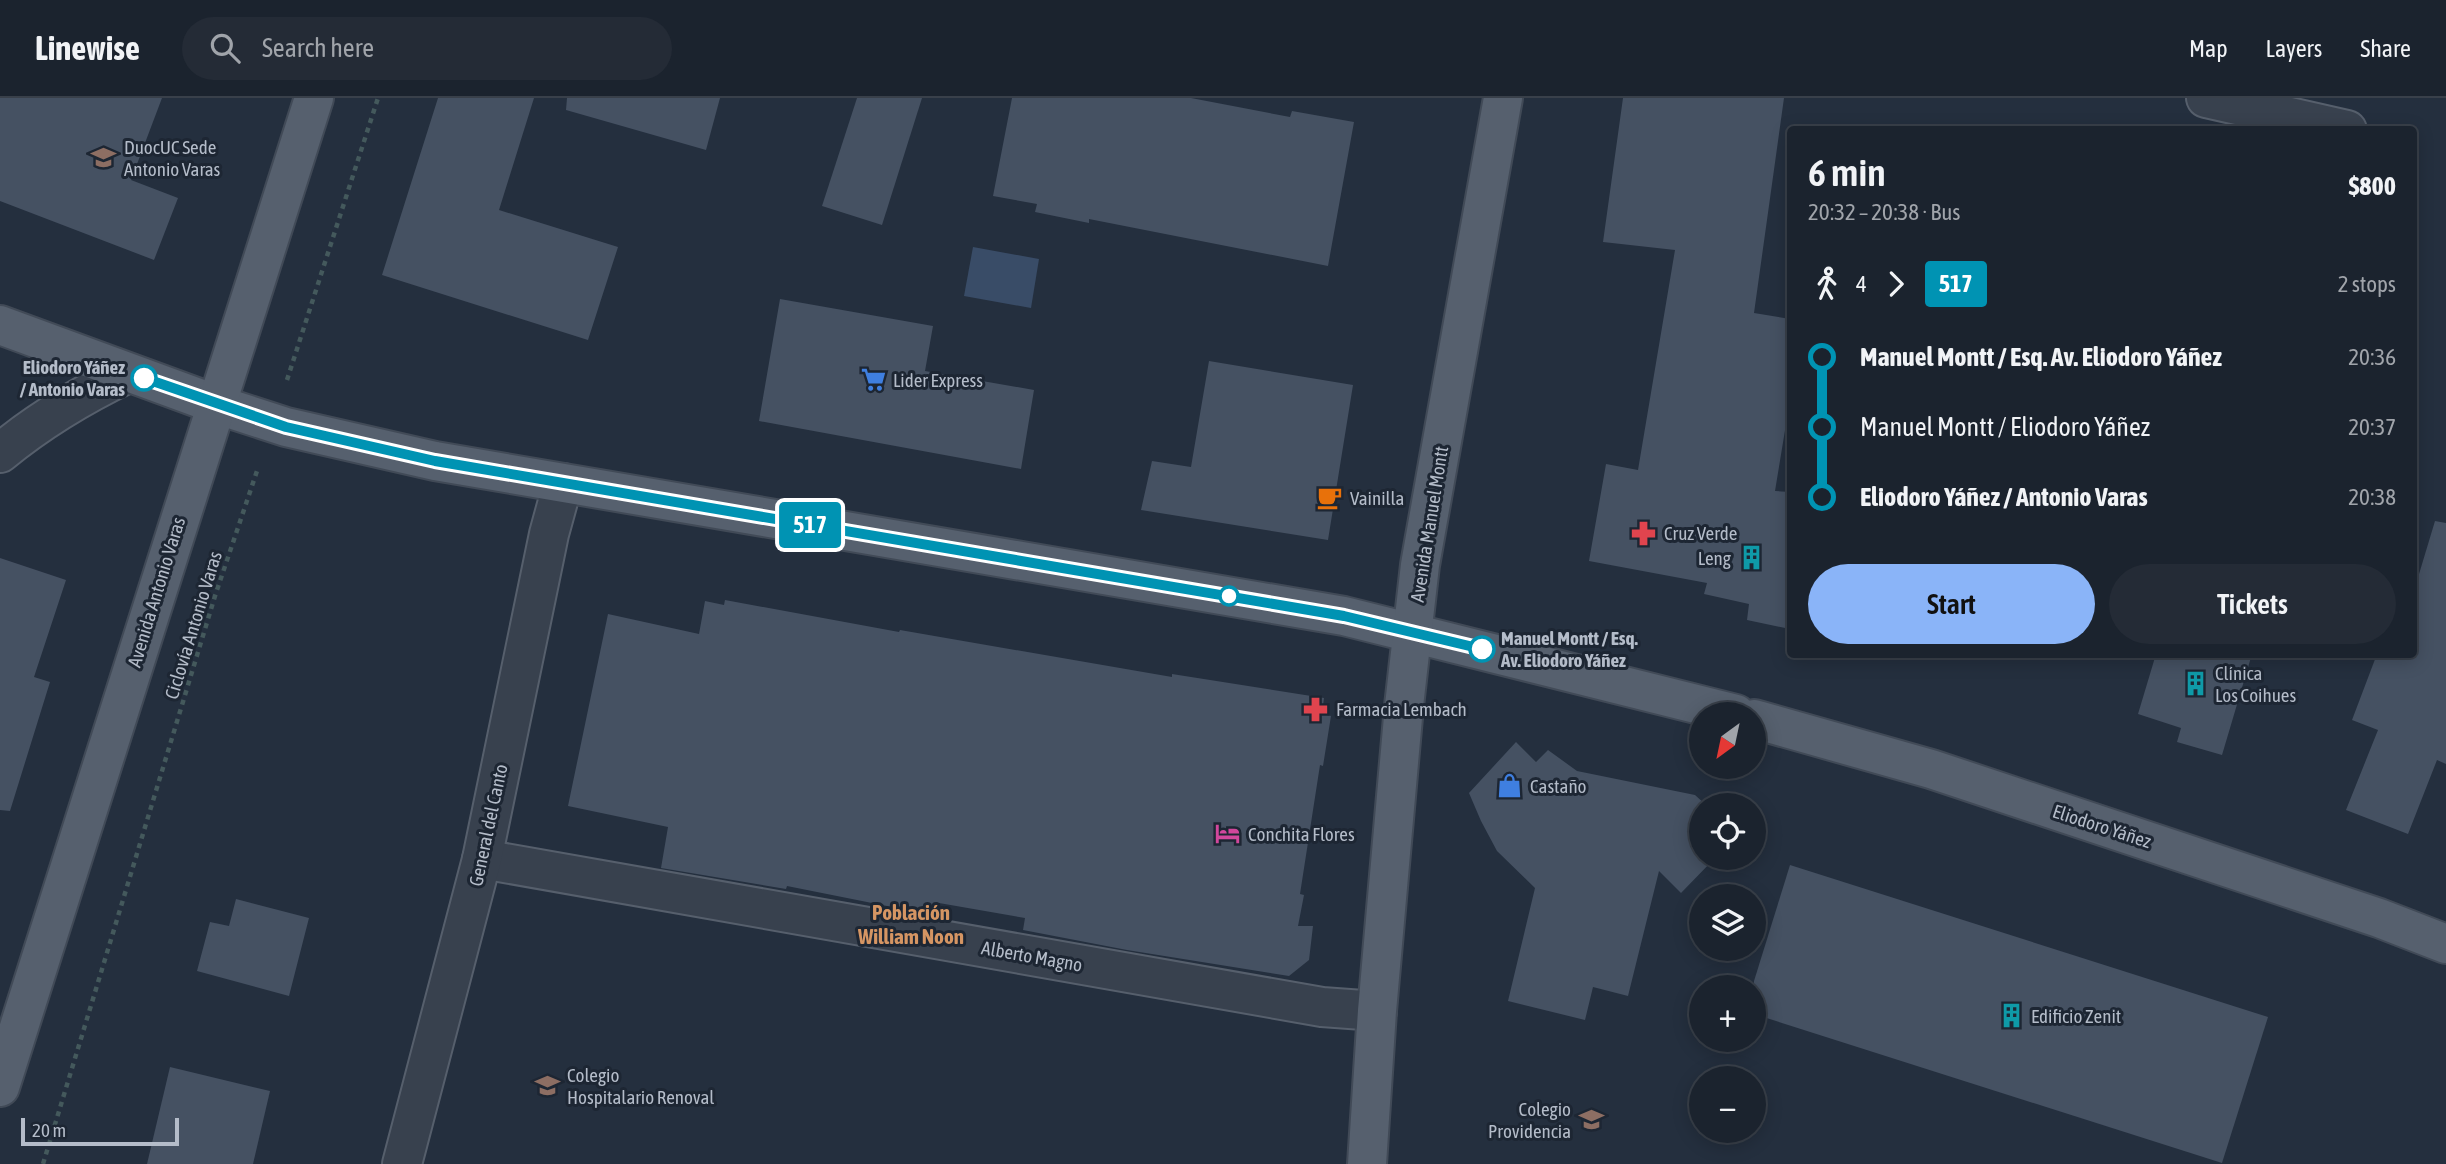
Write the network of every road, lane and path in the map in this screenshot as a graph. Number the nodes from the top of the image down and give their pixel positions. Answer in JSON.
{"nodes":[{"id":1,"x":314,"y":98,"type":"edge"},
{"id":2,"x":378,"y":98,"type":"edge"},
{"id":3,"x":1503,"y":98,"type":"edge"},
{"id":4,"x":2206,"y":98,"type":"edge"},
{"id":5,"x":2329,"y":126,"type":"edge"},
{"id":6,"x":0,"y":325,"type":"edge"},
{"id":7,"x":128,"y":373,"type":"junction"},
{"id":8,"x":215,"y":404,"type":"junction"},
{"id":9,"x":273,"y":423,"type":"junction"},
{"id":10,"x":0,"y":453,"type":"edge"},
{"id":11,"x":563,"y":483,"type":"junction"},
{"id":12,"x":1412,"y":633,"type":"junction"},
{"id":13,"x":1689,"y":702,"type":"edge"},
{"id":14,"x":1766,"y":722,"type":"edge"},
{"id":15,"x":482,"y":859,"type":"junction"},
{"id":16,"x":2446,"y":944,"type":"edge"},
{"id":17,"x":1377,"y":1011,"type":"junction"},
{"id":18,"x":0,"y":1087,"type":"edge"},
{"id":19,"x":43,"y":1164,"type":"edge"},
{"id":20,"x":402,"y":1164,"type":"edge"},
{"id":21,"x":1367,"y":1164,"type":"edge"}],
"edges":[{"from":1,"to":8,"type":"main road","name":"Avenida Antonio Varas"},
{"from":2,"to":9,"type":"path","name":"Ciclovía Antonio Varas"},
{"from":3,"to":12,"type":"main road","name":"Avenida Manuel Montt"},
{"from":4,"to":5,"type":"street"},
{"from":6,"to":7,"type":"main road"},
{"from":7,"to":8,"type":"main road"},
{"from":7,"to":10,"type":"street"},
{"from":8,"to":9,"type":"main road"},
{"from":8,"to":18,"type":"main road","name":"Avenida Antonio Varas"},
{"from":9,"to":11,"type":"main road"},
{"from":9,"to":19,"type":"path","name":"Ciclovía Antonio Varas"},
{"from":11,"to":12,"type":"main road"},
{"from":11,"to":15,"type":"street","name":"General del Canto"},
{"from":12,"to":13,"type":"main road"},
{"from":12,"to":17,"type":"main road","name":"Avenida Manuel Montt"},
{"from":14,"to":16,"type":"main road","name":"Eliodoro Yáñez"},
{"from":15,"to":17,"type":"street","name":"Alberto Magno"},
{"from":15,"to":20,"type":"street","name":"General del Canto"},
{"from":17,"to":21,"type":"main road","name":"Avenida Manuel Montt"}]}
